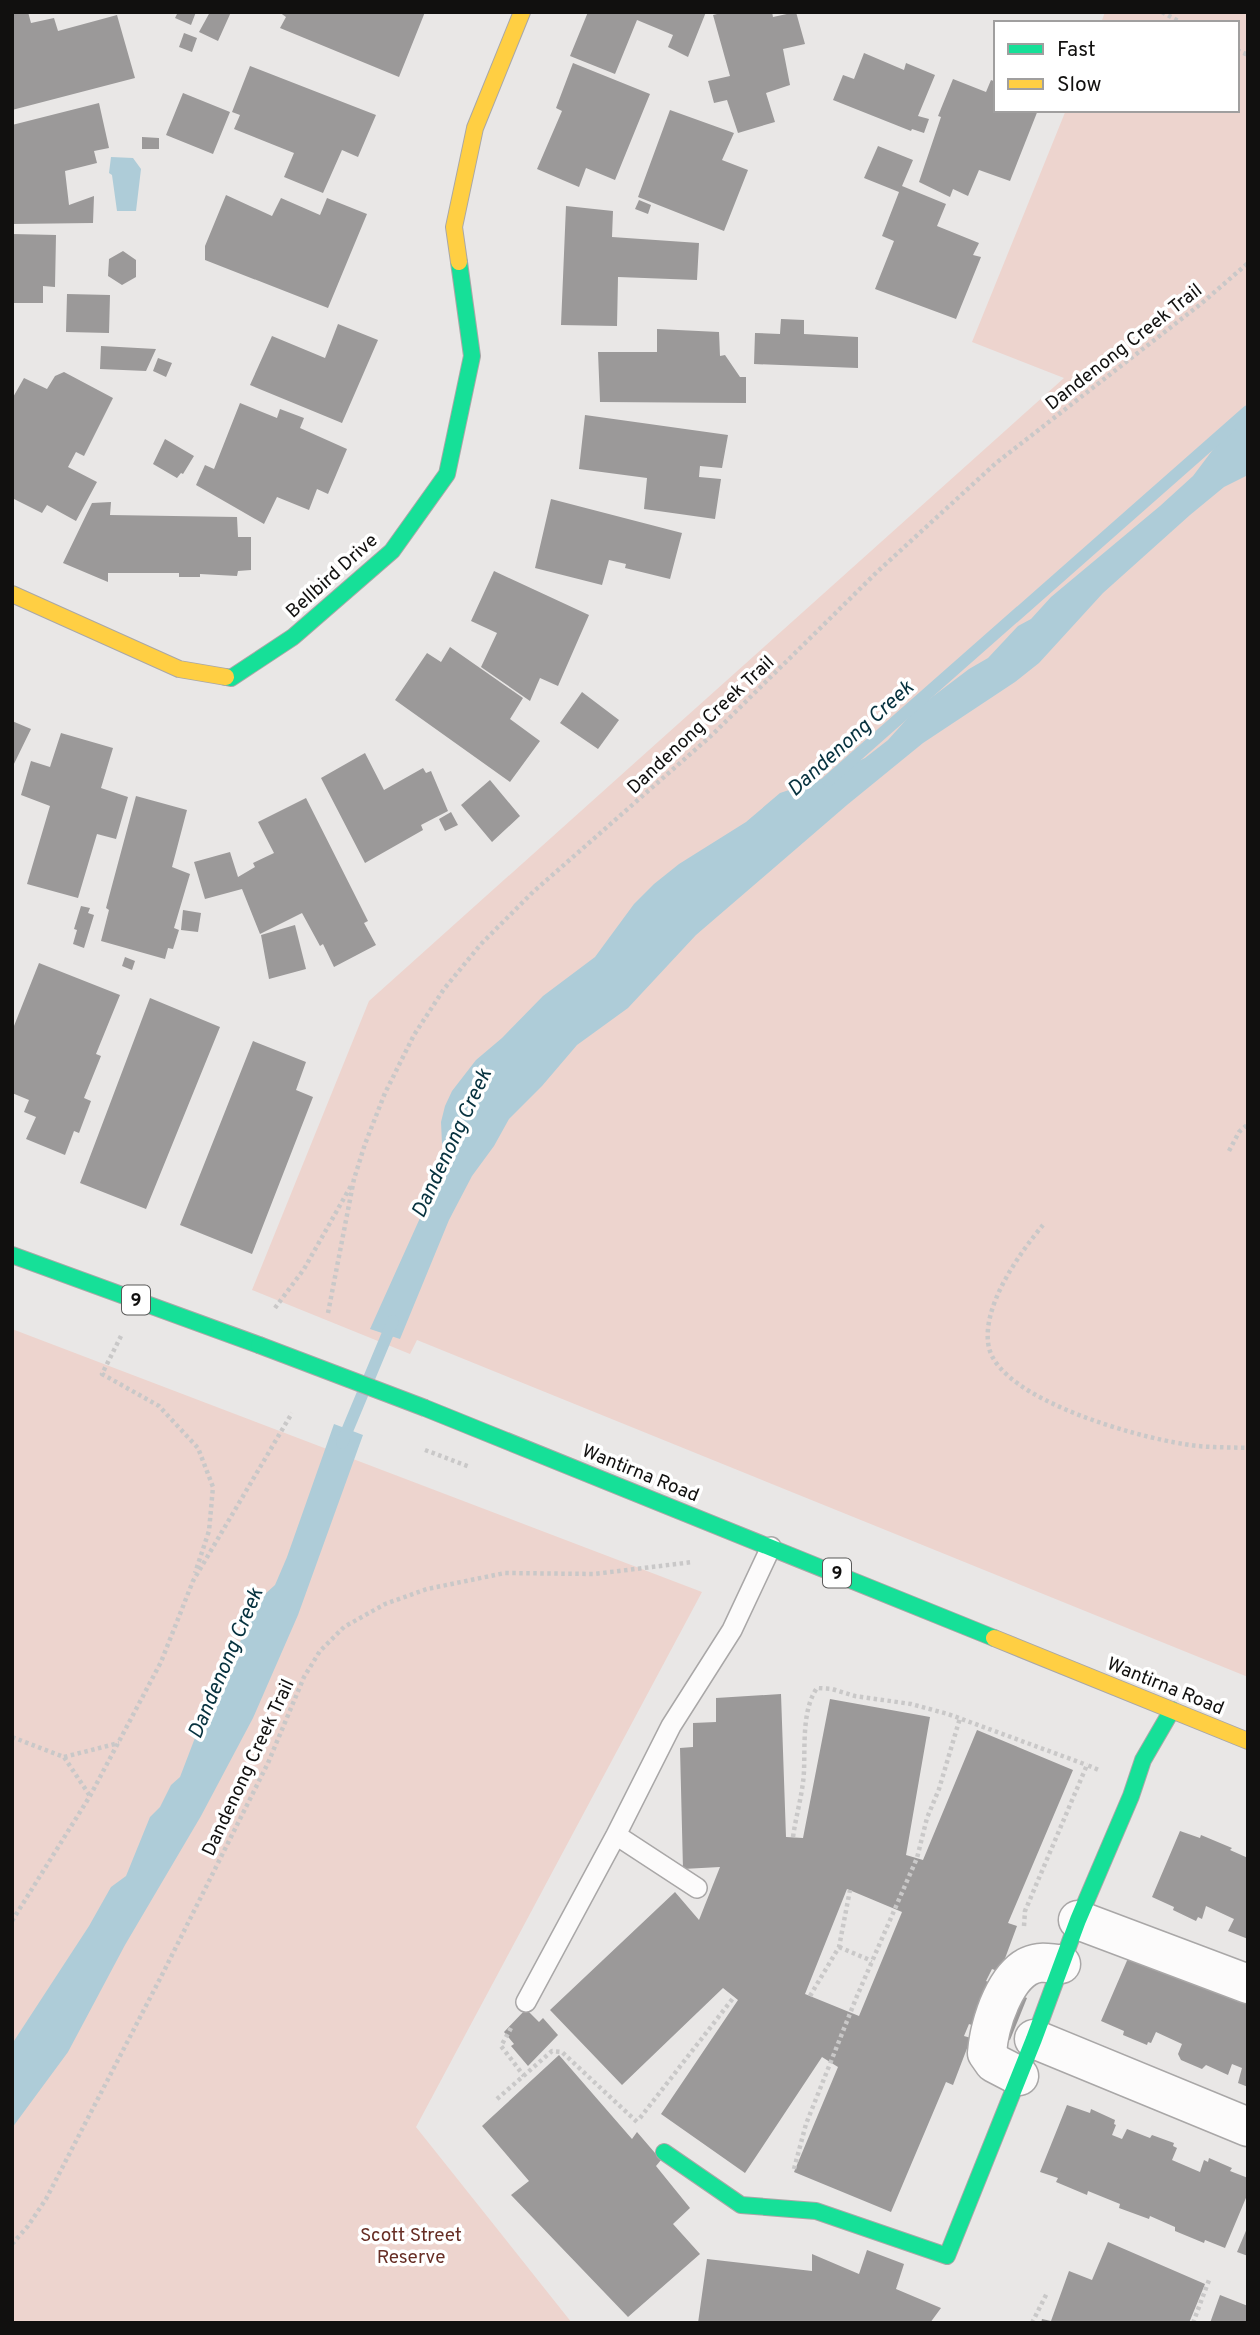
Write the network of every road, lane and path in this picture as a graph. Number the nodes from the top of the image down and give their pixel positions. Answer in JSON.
{"nodes":[{"id":1,"x":522,"y":12,"type":"edge"},
{"id":2,"x":1248,"y":263,"type":"edge"},
{"id":3,"x":12,"y":594,"type":"edge"},
{"id":4,"x":1248,"y":1124,"type":"edge"},
{"id":5,"x":1229,"y":1151,"type":"dead end"},
{"id":6,"x":354,"y":1179,"type":"junction"},
{"id":7,"x":1043,"y":1225,"type":"dead end"},
{"id":8,"x":12,"y":1255,"type":"edge"},
{"id":9,"x":275,"y":1308,"type":"dead end"},
{"id":10,"x":328,"y":1313,"type":"dead end"},
{"id":11,"x":133,"y":1340,"type":"dead end"},
{"id":12,"x":292,"y":1413,"type":"dead end"},
{"id":13,"x":1248,"y":1448,"type":"edge"},
{"id":14,"x":771,"y":1547,"type":"junction"},
{"id":15,"x":695,"y":1562,"type":"dead end"},
{"id":16,"x":192,"y":1581,"type":"junction"},
{"id":17,"x":1172,"y":1710,"type":"junction"},
{"id":18,"x":960,"y":1718,"type":"junction"},
{"id":19,"x":12,"y":1737,"type":"edge"},
{"id":20,"x":1248,"y":1741,"type":"edge"},
{"id":21,"x":119,"y":1743,"type":"junction"},
{"id":22,"x":64,"y":1757,"type":"junction"},
{"id":23,"x":1087,"y":1765,"type":"junction"},
{"id":24,"x":1135,"y":1785,"type":"junction"},
{"id":25,"x":90,"y":1796,"type":"junction"},
{"id":26,"x":616,"y":1835,"type":"junction"},
{"id":27,"x":793,"y":1837,"type":"dead end"},
{"id":28,"x":697,"y":1888,"type":"dead end"},
{"id":29,"x":850,"y":1890,"type":"dead end"},
{"id":30,"x":1077,"y":1920,"type":"junction"},
{"id":31,"x":12,"y":1922,"type":"edge"},
{"id":32,"x":839,"y":1947,"type":"junction"},
{"id":33,"x":872,"y":1961,"type":"junction"},
{"id":34,"x":1043,"y":1967,"type":"junction"},
{"id":35,"x":1248,"y":1984,"type":"edge"},
{"id":36,"x":734,"y":1997,"type":"dead end"},
{"id":37,"x":810,"y":1997,"type":"dead end"},
{"id":38,"x":526,"y":2002,"type":"joint"},
{"id":39,"x":1034,"y":2039,"type":"junction"},
{"id":40,"x":524,"y":2076,"type":"junction"},
{"id":41,"x":1019,"y":2076,"type":"junction"},
{"id":42,"x":498,"y":2099,"type":"dead end"},
{"id":43,"x":636,"y":2122,"type":"junction"},
{"id":44,"x":1248,"y":2127,"type":"edge"},
{"id":45,"x":664,"y":2152,"type":"joint"},
{"id":46,"x":794,"y":2174,"type":"dead end"},
{"id":47,"x":12,"y":2244,"type":"edge"},
{"id":48,"x":1209,"y":2280,"type":"dead end"},
{"id":49,"x":1047,"y":2294,"type":"dead end"},
{"id":50,"x":1032,"y":2323,"type":"edge"},
{"id":51,"x":1192,"y":2323,"type":"edge"}],
"edges":[{"from":1,"to":3,"type":"street","name":"Bellbird Drive"},
{"from":2,"to":6,"type":"path","name":"Dandenong Creek Trail"},
{"from":4,"to":5,"type":"path"},
{"from":6,"to":9,"type":"path"},
{"from":6,"to":10,"type":"path","name":"Dandenong Creek Trail"},
{"from":7,"to":13,"type":"path"},
{"from":8,"to":14,"type":"street","name":"Wantirna Road","number":"9","bridge":true},
{"from":11,"to":16,"type":"path"},
{"from":12,"to":16,"type":"path"},
{"from":14,"to":17,"type":"street","name":"Wantirna Road","number":"9"},
{"from":14,"to":26,"type":"lane"},
{"from":15,"to":47,"type":"path","name":"Dandenong Creek Trail"},
{"from":16,"to":21,"type":"path"},
{"from":17,"to":20,"type":"street","name":"Wantirna Road","number":"9"},
{"from":17,"to":24,"type":"street"},
{"from":18,"to":23,"type":"path"},
{"from":18,"to":27,"type":"path"},
{"from":18,"to":33,"type":"path"},
{"from":19,"to":22,"type":"path"},
{"from":21,"to":22,"type":"path"},
{"from":21,"to":25,"type":"path"},
{"from":22,"to":25,"type":"path"},
{"from":23,"to":24,"type":"path"},
{"from":23,"to":34,"type":"path"},
{"from":24,"to":30,"type":"street"},
{"from":25,"to":31,"type":"path"},
{"from":26,"to":28,"type":"lane"},
{"from":26,"to":38,"type":"lane"},
{"from":29,"to":32,"type":"path"},
{"from":30,"to":34,"type":"street"},
{"from":30,"to":35,"type":"street"},
{"from":32,"to":33,"type":"path"},
{"from":32,"to":37,"type":"path"},
{"from":33,"to":46,"type":"path"},
{"from":34,"to":39,"type":"street"},
{"from":34,"to":41,"type":"street"},
{"from":36,"to":43,"type":"path"},
{"from":38,"to":40,"type":"path"},
{"from":39,"to":41,"type":"street"},
{"from":39,"to":44,"type":"street"},
{"from":40,"to":42,"type":"path"},
{"from":40,"to":43,"type":"path"},
{"from":41,"to":45,"type":"street"},
{"from":43,"to":45,"type":"path"},
{"from":48,"to":51,"type":"path"},
{"from":49,"to":50,"type":"path"}]}
